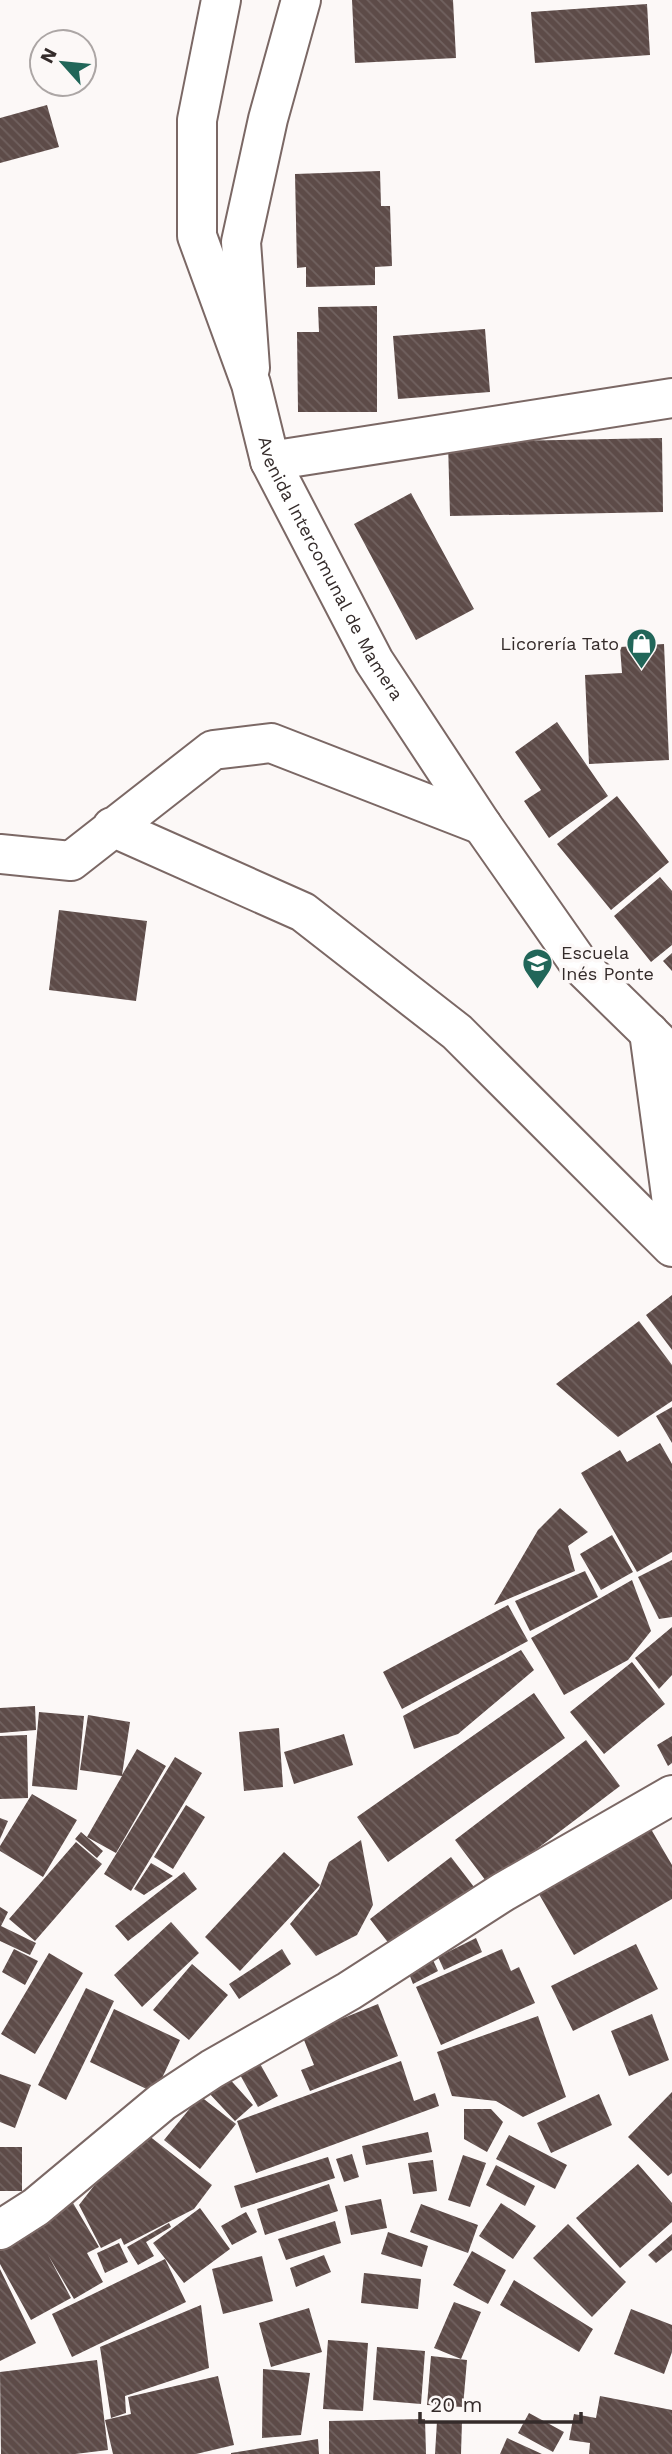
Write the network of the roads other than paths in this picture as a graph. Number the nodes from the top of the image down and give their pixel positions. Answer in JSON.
{"nodes":[{"id":1,"x":221,"y":0,"type":"edge"},
{"id":2,"x":301,"y":0,"type":"edge"},
{"id":3,"x":251,"y":384,"type":"junction"},
{"id":4,"x":672,"y":398,"type":"edge"},
{"id":5,"x":270,"y":461,"type":"junction"},
{"id":6,"x":482,"y":825,"type":"junction"},
{"id":7,"x":112,"y":827,"type":"junction"},
{"id":8,"x":0,"y":855,"type":"edge"},
{"id":9,"x":660,"y":1044,"type":"edge"},
{"id":10,"x":672,"y":1203,"type":"edge"},
{"id":11,"x":672,"y":1247,"type":"edge"},
{"id":12,"x":672,"y":1795,"type":"edge"},
{"id":13,"x":0,"y":2230,"type":"edge"}],
"edges":[{"from":1,"to":3,"type":"street","name":"Avenida Intercomunal de Mamera"},
{"from":2,"to":3,"type":"street"},
{"from":3,"to":5,"type":"street","name":"Avenida Intercomunal de Mamera"},
{"from":4,"to":5,"type":"street"},
{"from":5,"to":6,"type":"street","name":"Avenida Intercomunal de Mamera"},
{"from":6,"to":7,"type":"street"},
{"from":6,"to":9,"type":"street","name":"Avenida Intercomunal de Mamera"},
{"from":7,"to":8,"type":"street"},
{"from":7,"to":11,"type":"street"},
{"from":9,"to":10,"type":"street"},
{"from":12,"to":13,"type":"street"}]}
